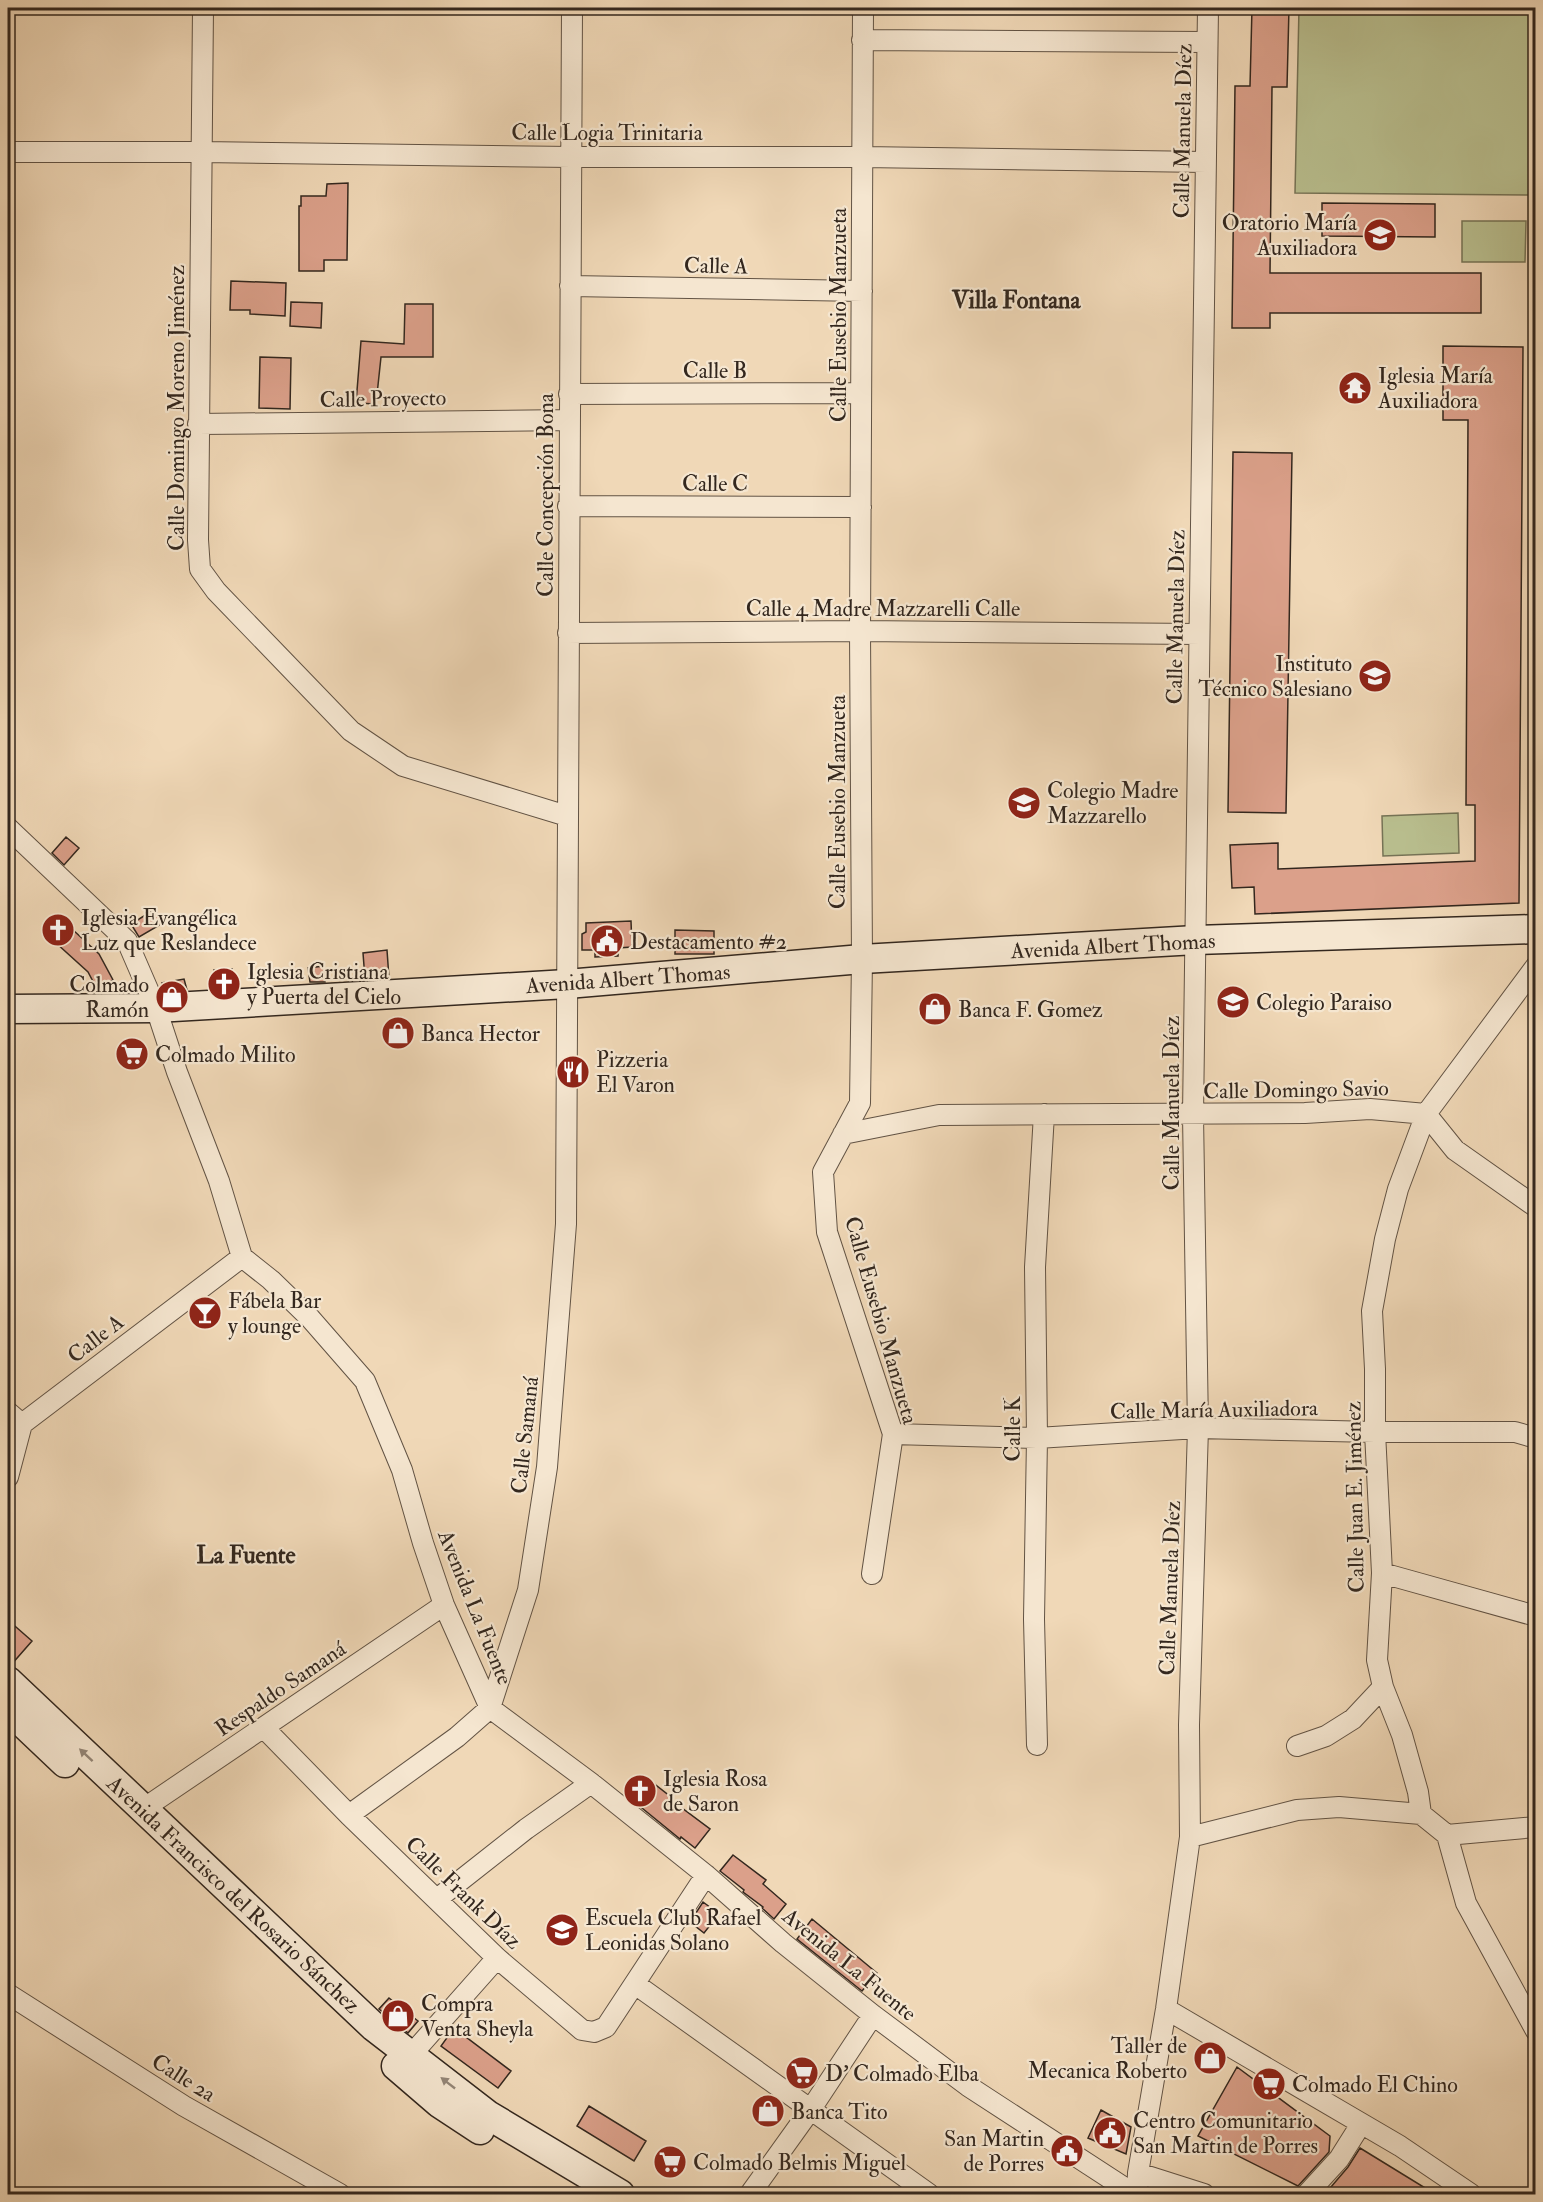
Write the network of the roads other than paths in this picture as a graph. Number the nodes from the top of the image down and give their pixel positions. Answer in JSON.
{"nodes":[{"id":1,"x":202,"y":8,"type":"edge"},
{"id":2,"x":572,"y":8,"type":"edge"},
{"id":3,"x":863,"y":8,"type":"edge"},
{"id":4,"x":1208,"y":8,"type":"edge"},
{"id":5,"x":862,"y":40,"type":"junction"},
{"id":6,"x":1207,"y":42,"type":"junction"},
{"id":7,"x":8,"y":152,"type":"edge"},
{"id":8,"x":201,"y":152,"type":"junction"},
{"id":9,"x":571,"y":157,"type":"junction"},
{"id":10,"x":862,"y":157,"type":"junction"},
{"id":11,"x":1205,"y":162,"type":"junction"},
{"id":12,"x":570,"y":286,"type":"junction"},
{"id":13,"x":862,"y":291,"type":"junction"},
{"id":14,"x":861,"y":393,"type":"junction"},
{"id":15,"x":569,"y":394,"type":"junction"},
{"id":16,"x":569,"y":420,"type":"junction"},
{"id":17,"x":198,"y":424,"type":"junction"},
{"id":18,"x":568,"y":506,"type":"junction"},
{"id":19,"x":861,"y":507,"type":"junction"},
{"id":20,"x":860,"y":631,"type":"junction"},
{"id":21,"x":568,"y":633,"type":"junction"},
{"id":22,"x":1199,"y":634,"type":"junction"},
{"id":23,"x":567,"y":816,"type":"junction"},
{"id":24,"x":8,"y":828,"type":"edge"},
{"id":25,"x":1536,"y":929,"type":"edge"},
{"id":26,"x":1196,"y":940,"type":"junction"},
{"id":27,"x":862,"y":959,"type":"junction"},
{"id":28,"x":1536,"y":966,"type":"edge"},
{"id":29,"x":567,"y":984,"type":"junction"},
{"id":30,"x":156,"y":1008,"type":"junction"},
{"id":31,"x":8,"y":1009,"type":"edge"},
{"id":32,"x":1044,"y":1114,"type":"junction"},
{"id":33,"x":1426,"y":1114,"type":"junction"},
{"id":34,"x":1193,"y":1115,"type":"junction"},
{"id":35,"x":843,"y":1134,"type":"junction"},
{"id":36,"x":1536,"y":1207,"type":"edge"},
{"id":37,"x":242,"y":1257,"type":"junction"},
{"id":38,"x":15,"y":1418,"type":"edge"},
{"id":39,"x":1198,"y":1428,"type":"junction"},
{"id":40,"x":1375,"y":1432,"type":"junction"},
{"id":41,"x":893,"y":1434,"type":"junction"},
{"id":42,"x":1037,"y":1438,"type":"junction"},
{"id":43,"x":1536,"y":1438,"type":"edge"},
{"id":44,"x":8,"y":1477,"type":"edge"},
{"id":45,"x":1382,"y":1573,"type":"junction"},
{"id":46,"x":872,"y":1574,"type":"dead end"},
{"id":47,"x":444,"y":1605,"type":"junction"},
{"id":48,"x":1536,"y":1616,"type":"edge"},
{"id":49,"x":8,"y":1681,"type":"edge"},
{"id":50,"x":1383,"y":1687,"type":"junction"},
{"id":51,"x":490,"y":1708,"type":"junction"},
{"id":52,"x":8,"y":1709,"type":"edge"},
{"id":53,"x":264,"y":1728,"type":"junction"},
{"id":54,"x":1037,"y":1745,"type":"dead end"},
{"id":55,"x":1296,"y":1746,"type":"dead end"},
{"id":56,"x":591,"y":1784,"type":"junction"},
{"id":57,"x":143,"y":1809,"type":"junction"},
{"id":58,"x":1420,"y":1814,"type":"junction"},
{"id":59,"x":349,"y":1815,"type":"junction"},
{"id":60,"x":1536,"y":1827,"type":"edge"},
{"id":61,"x":1447,"y":1835,"type":"junction"},
{"id":62,"x":1190,"y":1837,"type":"junction"},
{"id":63,"x":706,"y":1875,"type":"junction"},
{"id":64,"x":437,"y":1899,"type":"junction"},
{"id":65,"x":497,"y":1958,"type":"junction"},
{"id":66,"x":635,"y":1984,"type":"junction"},
{"id":67,"x":8,"y":1994,"type":"edge"},
{"id":68,"x":1166,"y":2009,"type":"junction"},
{"id":69,"x":1531,"y":2012,"type":"edge"},
{"id":70,"x":873,"y":2015,"type":"junction"},
{"id":71,"x":1536,"y":2031,"type":"edge"},
{"id":72,"x":411,"y":2055,"type":"junction"},
{"id":73,"x":811,"y":2109,"type":"junction"},
{"id":74,"x":1361,"y":2124,"type":"junction"},
{"id":75,"x":1138,"y":2173,"type":"junction"},
{"id":76,"x":340,"y":2194,"type":"edge"},
{"id":77,"x":586,"y":2194,"type":"edge"},
{"id":78,"x":620,"y":2194,"type":"edge"},
{"id":79,"x":750,"y":2194,"type":"edge"},
{"id":80,"x":930,"y":2194,"type":"edge"},
{"id":81,"x":1135,"y":2194,"type":"edge"},
{"id":82,"x":1204,"y":2194,"type":"edge"},
{"id":83,"x":1307,"y":2194,"type":"edge"},
{"id":84,"x":1471,"y":2194,"type":"edge"}],
"edges":[{"from":1,"to":8,"type":"street","name":"Calle Domingo Moreno Jiménez"},
{"from":2,"to":9,"type":"street","name":"Calle Concepción Bona"},
{"from":3,"to":5,"type":"street","name":"Calle Eusebio Manzueta"},
{"from":4,"to":6,"type":"street","name":"Calle Manuela Díez"},
{"from":5,"to":6,"type":"street"},
{"from":5,"to":10,"type":"street","name":"Calle Eusebio Manzueta"},
{"from":6,"to":11,"type":"street","name":"Calle Manuela Díez"},
{"from":7,"to":8,"type":"street","name":"Calle Logia Trinitaria"},
{"from":8,"to":9,"type":"street","name":"Calle Logia Trinitaria"},
{"from":8,"to":17,"type":"street","name":"Calle Domingo Moreno Jiménez"},
{"from":9,"to":10,"type":"street","name":"Calle Logia Trinitaria"},
{"from":9,"to":12,"type":"street","name":"Calle Concepción Bona"},
{"from":10,"to":11,"type":"street","name":"Calle Logia Trinitaria"},
{"from":10,"to":13,"type":"street","name":"Calle Eusebio Manzueta"},
{"from":11,"to":22,"type":"street","name":"Calle Manuela Díez"},
{"from":12,"to":13,"type":"street","name":"Calle A"},
{"from":12,"to":15,"type":"street","name":"Calle Concepción Bona"},
{"from":13,"to":14,"type":"street","name":"Calle Eusebio Manzueta"},
{"from":14,"to":15,"type":"street","name":"Calle B"},
{"from":14,"to":19,"type":"street","name":"Calle Eusebio Manzueta"},
{"from":15,"to":16,"type":"street","name":"Calle Concepción Bona"},
{"from":16,"to":17,"type":"street","name":"Calle Proyecto"},
{"from":16,"to":18,"type":"street","name":"Calle Concepción Bona"},
{"from":17,"to":23,"type":"street","name":"Calle Domingo Moreno Jiménez"},
{"from":18,"to":19,"type":"street","name":"Calle C"},
{"from":18,"to":21,"type":"street","name":"Calle Concepción Bona"},
{"from":19,"to":20,"type":"street","name":"Calle Eusebio Manzueta"},
{"from":20,"to":21,"type":"street","name":"Calle 4 Madre Mazzarelli Calle"},
{"from":20,"to":22,"type":"street","name":"Calle 4 Madre Mazzarelli Calle"},
{"from":20,"to":27,"type":"street","name":"Calle Eusebio Manzueta"},
{"from":21,"to":23,"type":"street","name":"Calle Concepción Bona"},
{"from":22,"to":26,"type":"street","name":"Calle Manuela Díez"},
{"from":23,"to":29,"type":"street","name":"Calle Concepción Bona"},
{"from":24,"to":30,"type":"street"},
{"from":25,"to":26,"type":"main road","name":"Avenida Albert Thomas"},
{"from":26,"to":27,"type":"main road","name":"Avenida Albert Thomas"},
{"from":26,"to":34,"type":"street","name":"Calle Manuela Díez"},
{"from":27,"to":29,"type":"main road","name":"Avenida Albert Thomas"},
{"from":27,"to":35,"type":"street","name":"Calle Eusebio Manzueta"},
{"from":28,"to":33,"type":"street","name":"Calle Juan E. Jiménez"},
{"from":29,"to":30,"type":"main road","name":"Avenida Albert Thomas"},
{"from":29,"to":51,"type":"street","name":"Calle Samaná"},
{"from":30,"to":31,"type":"main road","name":"Avenida Albert Thomas"},
{"from":30,"to":37,"type":"street"},
{"from":32,"to":34,"type":"street","name":"Calle Domingo Savio"},
{"from":32,"to":35,"type":"street","name":"Calle Domingo Savio"},
{"from":32,"to":42,"type":"street","name":"Calle K"},
{"from":33,"to":34,"type":"street","name":"Calle Domingo Savio"},
{"from":33,"to":36,"type":"street"},
{"from":33,"to":40,"type":"street","name":"Calle Juan E. Jiménez"},
{"from":34,"to":39,"type":"street","name":"Calle Manuela Díez"},
{"from":35,"to":41,"type":"street","name":"Calle Eusebio Manzueta"},
{"from":37,"to":38,"type":"street","name":"Calle A"},
{"from":37,"to":47,"type":"street","name":"Avenida La Fuente"},
{"from":38,"to":44,"type":"street","name":"Calle A"},
{"from":39,"to":40,"type":"street","name":"Calle María Auxiliadora"},
{"from":39,"to":42,"type":"street","name":"Calle María Auxiliadora"},
{"from":39,"to":62,"type":"street","name":"Calle Manuela Díez"},
{"from":40,"to":43,"type":"street","name":"Calle María Auxiliadora"},
{"from":40,"to":45,"type":"street","name":"Calle Juan E. Jiménez"},
{"from":41,"to":42,"type":"street","name":"Calle María Auxiliadora"},
{"from":41,"to":46,"type":"street","name":"Calle Eusebio Manzueta"},
{"from":42,"to":54,"type":"street","name":"Calle K"},
{"from":45,"to":48,"type":"street"},
{"from":45,"to":50,"type":"street","name":"Calle Juan E. Jiménez"},
{"from":47,"to":51,"type":"street","name":"Avenida La Fuente"},
{"from":47,"to":53,"type":"street","name":"Respaldo Samaná"},
{"from":57,"to":49,"type":"main road","name":"Avenida Francisco del Rosario Sánchez","one_way":true},
{"from":50,"to":55,"type":"street"},
{"from":50,"to":58,"type":"street","name":"Calle Juan E. Jiménez"},
{"from":51,"to":56,"type":"street","name":"Avenida La Fuente"},
{"from":51,"to":59,"type":"street"},
{"from":52,"to":77,"type":"main road","name":"Avenida Francisco del Rosario Sánchez"},
{"from":53,"to":57,"type":"street","name":"Respaldo Samaná"},
{"from":53,"to":59,"type":"street","name":"Calle Frank Díaz"},
{"from":56,"to":63,"type":"street","name":"Avenida La Fuente"},
{"from":56,"to":64,"type":"street"},
{"from":57,"to":72,"type":"main road","name":"Avenida Francisco del Rosario Sánchez"},
{"from":58,"to":61,"type":"street"},
{"from":58,"to":62,"type":"street"},
{"from":59,"to":64,"type":"street","name":"Calle Frank Díaz"},
{"from":60,"to":61,"type":"street"},
{"from":61,"to":69,"type":"street"},
{"from":62,"to":68,"type":"street","name":"Calle Manuela Díez"},
{"from":63,"to":66,"type":"street","name":"Calle Frank Díaz"},
{"from":63,"to":70,"type":"street","name":"Avenida La Fuente"},
{"from":64,"to":65,"type":"street","name":"Calle Frank Díaz"},
{"from":65,"to":66,"type":"street","name":"Calle Frank Díaz"},
{"from":65,"to":72,"type":"street"},
{"from":66,"to":73,"type":"street"},
{"from":67,"to":76,"type":"street","name":"Calle 2a"},
{"from":68,"to":74,"type":"street"},
{"from":68,"to":75,"type":"street","name":"Calle Manuela Díez"},
{"from":69,"to":71,"type":"street"},
{"from":70,"to":73,"type":"street"},
{"from":70,"to":81,"type":"street","name":"Avenida La Fuente"},
{"from":78,"to":72,"type":"main road","name":"Avenida Francisco del Rosario Sánchez","one_way":true},
{"from":73,"to":79,"type":"street"},
{"from":73,"to":80,"type":"street"},
{"from":74,"to":83,"type":"street"},
{"from":74,"to":84,"type":"street"},
{"from":75,"to":81,"type":"street","name":"Calle Manuela Díez"},
{"from":75,"to":82,"type":"street"}]}
